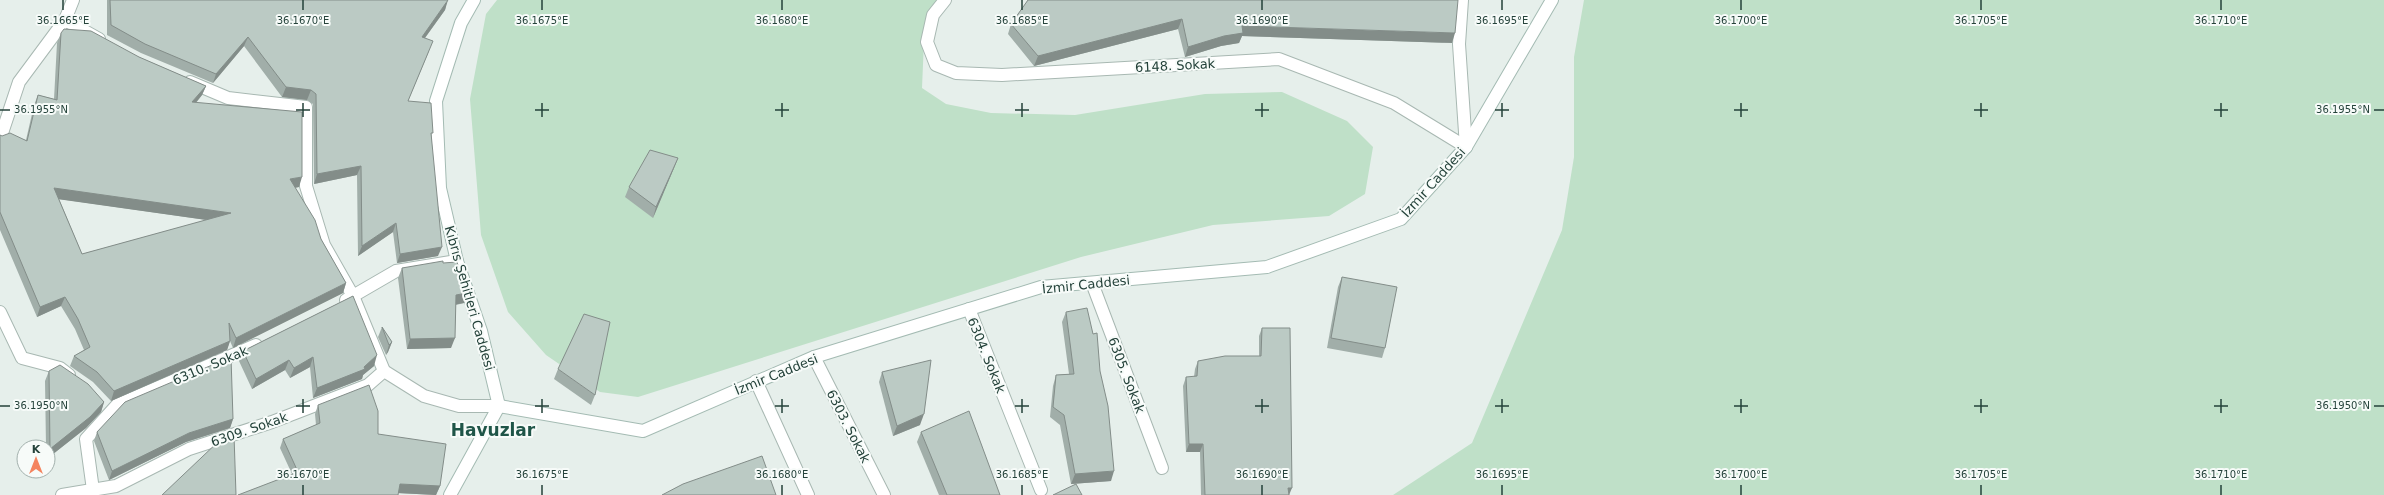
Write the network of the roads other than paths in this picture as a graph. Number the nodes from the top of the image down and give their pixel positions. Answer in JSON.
{"nodes":[{"id":1,"x":73,"y":0,"type":"edge"},
{"id":2,"x":474,"y":0,"type":"edge"},
{"id":3,"x":944,"y":0,"type":"edge"},
{"id":4,"x":1462,"y":0,"type":"edge"},
{"id":5,"x":1552,"y":0,"type":"edge"},
{"id":6,"x":65,"y":20,"type":"junction"},
{"id":7,"x":111,"y":45,"type":"edge"},
{"id":8,"x":179,"y":77,"type":"edge"},
{"id":9,"x":0,"y":139,"type":"edge"},
{"id":10,"x":1466,"y":146,"type":"junction"},
{"id":11,"x":457,"y":261,"type":"junction"},
{"id":12,"x":1092,"y":283,"type":"junction"},
{"id":13,"x":352,"y":296,"type":"junction"},
{"id":14,"x":338,"y":304,"type":"edge"},
{"id":15,"x":969,"y":309,"type":"junction"},
{"id":16,"x":0,"y":312,"type":"edge"},
{"id":17,"x":270,"y":338,"type":"edge"},
{"id":18,"x":814,"y":357,"type":"junction"},
{"id":19,"x":384,"y":371,"type":"junction"},
{"id":20,"x":77,"y":380,"type":"edge"},
{"id":21,"x":756,"y":381,"type":"junction"},
{"id":22,"x":102,"y":402,"type":"edge"},
{"id":23,"x":499,"y":406,"type":"junction"},
{"id":24,"x":111,"y":412,"type":"junction"},
{"id":25,"x":1162,"y":468,"type":"dead end"},
{"id":26,"x":93,"y":490,"type":"junction"},
{"id":27,"x":1041,"y":490,"type":"dead end"},
{"id":28,"x":62,"y":495,"type":"edge"},
{"id":29,"x":450,"y":495,"type":"edge"},
{"id":30,"x":808,"y":495,"type":"edge"},
{"id":31,"x":884,"y":495,"type":"edge"}],
"edges":[{"from":1,"to":6,"type":"street"},
{"from":2,"to":11,"type":"street","name":"Kıbrıs Şehitleri Caddesi"},
{"from":3,"to":10,"type":"street","name":"6148. Sokak"},
{"from":4,"to":10,"type":"street"},
{"from":5,"to":10,"type":"street","name":"İzmir Caddesi"},
{"from":6,"to":7,"type":"street"},
{"from":6,"to":9,"type":"street"},
{"from":8,"to":13,"type":"street"},
{"from":10,"to":12,"type":"street","name":"İzmir Caddesi"},
{"from":11,"to":13,"type":"street"},
{"from":11,"to":23,"type":"street","name":"Kıbrıs Şehitleri Caddesi"},
{"from":12,"to":15,"type":"street","name":"İzmir Caddesi"},
{"from":12,"to":25,"type":"street","name":"6305. Sokak"},
{"from":13,"to":14,"type":"street"},
{"from":13,"to":19,"type":"street"},
{"from":15,"to":18,"type":"street","name":"İzmir Caddesi"},
{"from":15,"to":27,"type":"street","name":"6304. Sokak"},
{"from":16,"to":20,"type":"street"},
{"from":17,"to":24,"type":"street","name":"6310. Sokak"},
{"from":18,"to":21,"type":"street","name":"İzmir Caddesi"},
{"from":18,"to":31,"type":"street","name":"6303. Sokak"},
{"from":19,"to":23,"type":"street"},
{"from":19,"to":26,"type":"street","name":"6309. Sokak"},
{"from":21,"to":23,"type":"street","name":"İzmir Caddesi"},
{"from":21,"to":30,"type":"street"},
{"from":22,"to":24,"type":"street"},
{"from":23,"to":29,"type":"street"},
{"from":24,"to":26,"type":"street","name":"6310. Sokak"},
{"from":26,"to":28,"type":"street","name":"6309. Sokak"}]}
